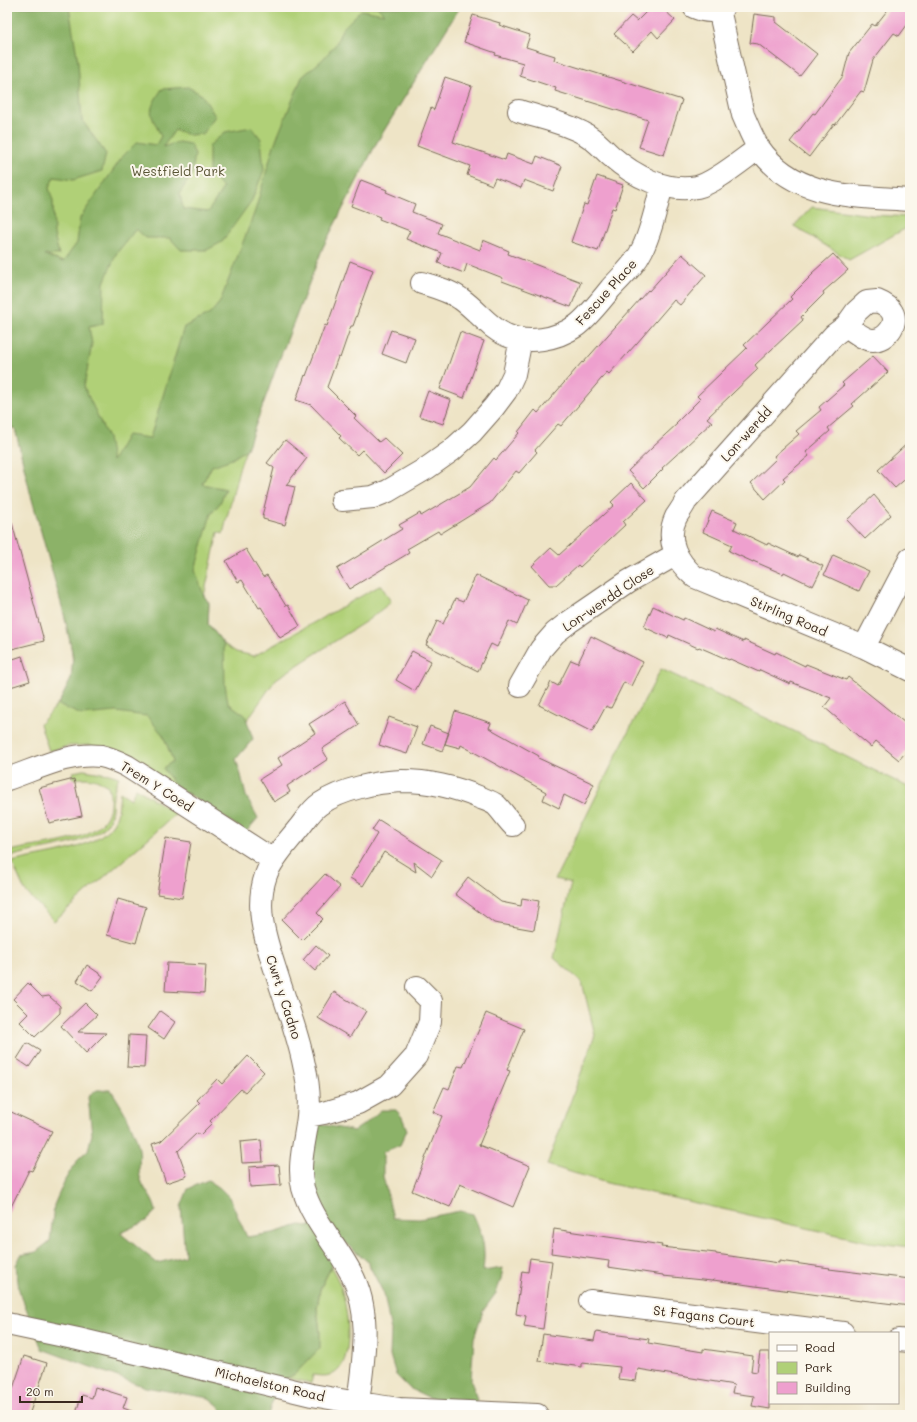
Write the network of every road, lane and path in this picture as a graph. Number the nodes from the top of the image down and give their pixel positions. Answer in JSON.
{"nodes":[{"id":1,"x":694,"y":7,"type":"edge"},
{"id":2,"x":721,"y":8,"type":"edge"},
{"id":3,"x":519,"y":111,"type":"dead end"},
{"id":4,"x":759,"y":148,"type":"junction"},
{"id":5,"x":662,"y":186,"type":"junction"},
{"id":6,"x":910,"y":200,"type":"edge"},
{"id":7,"x":422,"y":283,"type":"dead end"},
{"id":8,"x":846,"y":326,"type":"dead end"},
{"id":9,"x":521,"y":339,"type":"junction"},
{"id":10,"x":342,"y":500,"type":"dead end"},
{"id":11,"x":675,"y":555,"type":"junction"},
{"id":12,"x":910,"y":559,"type":"edge"},
{"id":13,"x":864,"y":647,"type":"junction"},
{"id":14,"x":910,"y":670,"type":"edge"},
{"id":15,"x":520,"y":686,"type":"dead end"},
{"id":16,"x":7,"y":779,"type":"edge"},
{"id":17,"x":512,"y":825,"type":"dead end"},
{"id":18,"x":273,"y":860,"type":"junction"},
{"id":19,"x":417,"y":987,"type":"dead end"},
{"id":20,"x":308,"y":1116,"type":"junction"},
{"id":21,"x":590,"y":1301,"type":"dead end"},
{"id":22,"x":7,"y":1324,"type":"edge"},
{"id":23,"x":835,"y":1332,"type":"edge"},
{"id":24,"x":899,"y":1340,"type":"edge"},
{"id":25,"x":910,"y":1341,"type":"edge"},
{"id":26,"x":358,"y":1403,"type":"junction"},
{"id":27,"x":399,"y":1412,"type":"edge"},
{"id":28,"x":537,"y":1415,"type":"edge"}],
"edges":[{"from":1,"to":2,"type":"street"},
{"from":2,"to":4,"type":"street"},
{"from":3,"to":5,"type":"street"},
{"from":4,"to":5,"type":"street"},
{"from":4,"to":6,"type":"street"},
{"from":5,"to":9,"type":"street","name":"Fescue Place"},
{"from":7,"to":9,"type":"street","name":"Fescue Place"},
{"from":8,"to":11,"type":"street","name":"Lon-werdd"},
{"from":9,"to":10,"type":"street"},
{"from":11,"to":13,"type":"street","name":"Stirling Road"},
{"from":11,"to":15,"type":"street","name":"Lon-werdd Close"},
{"from":12,"to":13,"type":"street"},
{"from":13,"to":14,"type":"street","name":"Stirling Road"},
{"from":16,"to":18,"type":"street","name":"Trem Y Coed"},
{"from":17,"to":18,"type":"street","name":"Cwrt y Cadno"},
{"from":18,"to":20,"type":"street","name":"Cwrt y Cadno"},
{"from":19,"to":20,"type":"street"},
{"from":20,"to":26,"type":"street","name":"Cwrt y Cadno"},
{"from":21,"to":23,"type":"street","name":"St Fagans Court"},
{"from":22,"to":26,"type":"street","name":"Michaelston Road"},
{"from":24,"to":25,"type":"street"},
{"from":26,"to":27,"type":"street","name":"Michaelston Road"},
{"from":27,"to":28,"type":"street","name":"Michaelston Road"}]}
